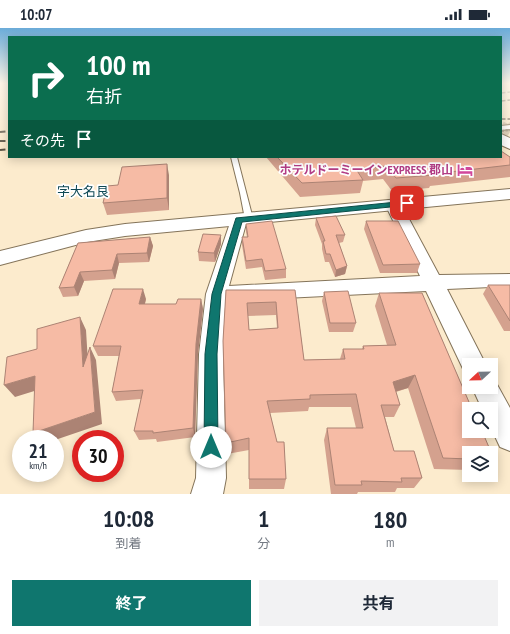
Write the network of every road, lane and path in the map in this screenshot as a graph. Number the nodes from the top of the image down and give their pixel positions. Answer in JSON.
{"nodes":[{"id":1,"x":502,"y":139,"type":"edge"},
{"id":2,"x":510,"y":145,"type":"edge"},
{"id":3,"x":234,"y":158,"type":"edge"},
{"id":4,"x":510,"y":194,"type":"edge"},
{"id":5,"x":393,"y":204,"type":"junction"},
{"id":6,"x":244,"y":220,"type":"junction"},
{"id":7,"x":0,"y":258,"type":"edge"},
{"id":8,"x":510,"y":281,"type":"edge"},
{"id":9,"x":433,"y":283,"type":"junction"},
{"id":10,"x":216,"y":294,"type":"junction"},
{"id":11,"x":470,"y":358,"type":"edge"},
{"id":12,"x":488,"y":394,"type":"edge"},
{"id":13,"x":510,"y":437,"type":"edge"},
{"id":14,"x":208,"y":494,"type":"edge"}],
"edges":[{"from":1,"to":2,"type":"street"},
{"from":3,"to":6,"type":"lane"},
{"from":4,"to":5,"type":"street"},
{"from":5,"to":6,"type":"street"},
{"from":5,"to":9,"type":"street"},
{"from":6,"to":7,"type":"street"},
{"from":6,"to":10,"type":"street"},
{"from":8,"to":9,"type":"street"},
{"from":9,"to":10,"type":"street"},
{"from":9,"to":11,"type":"street"},
{"from":10,"to":14,"type":"street"},
{"from":12,"to":13,"type":"street"}]}
